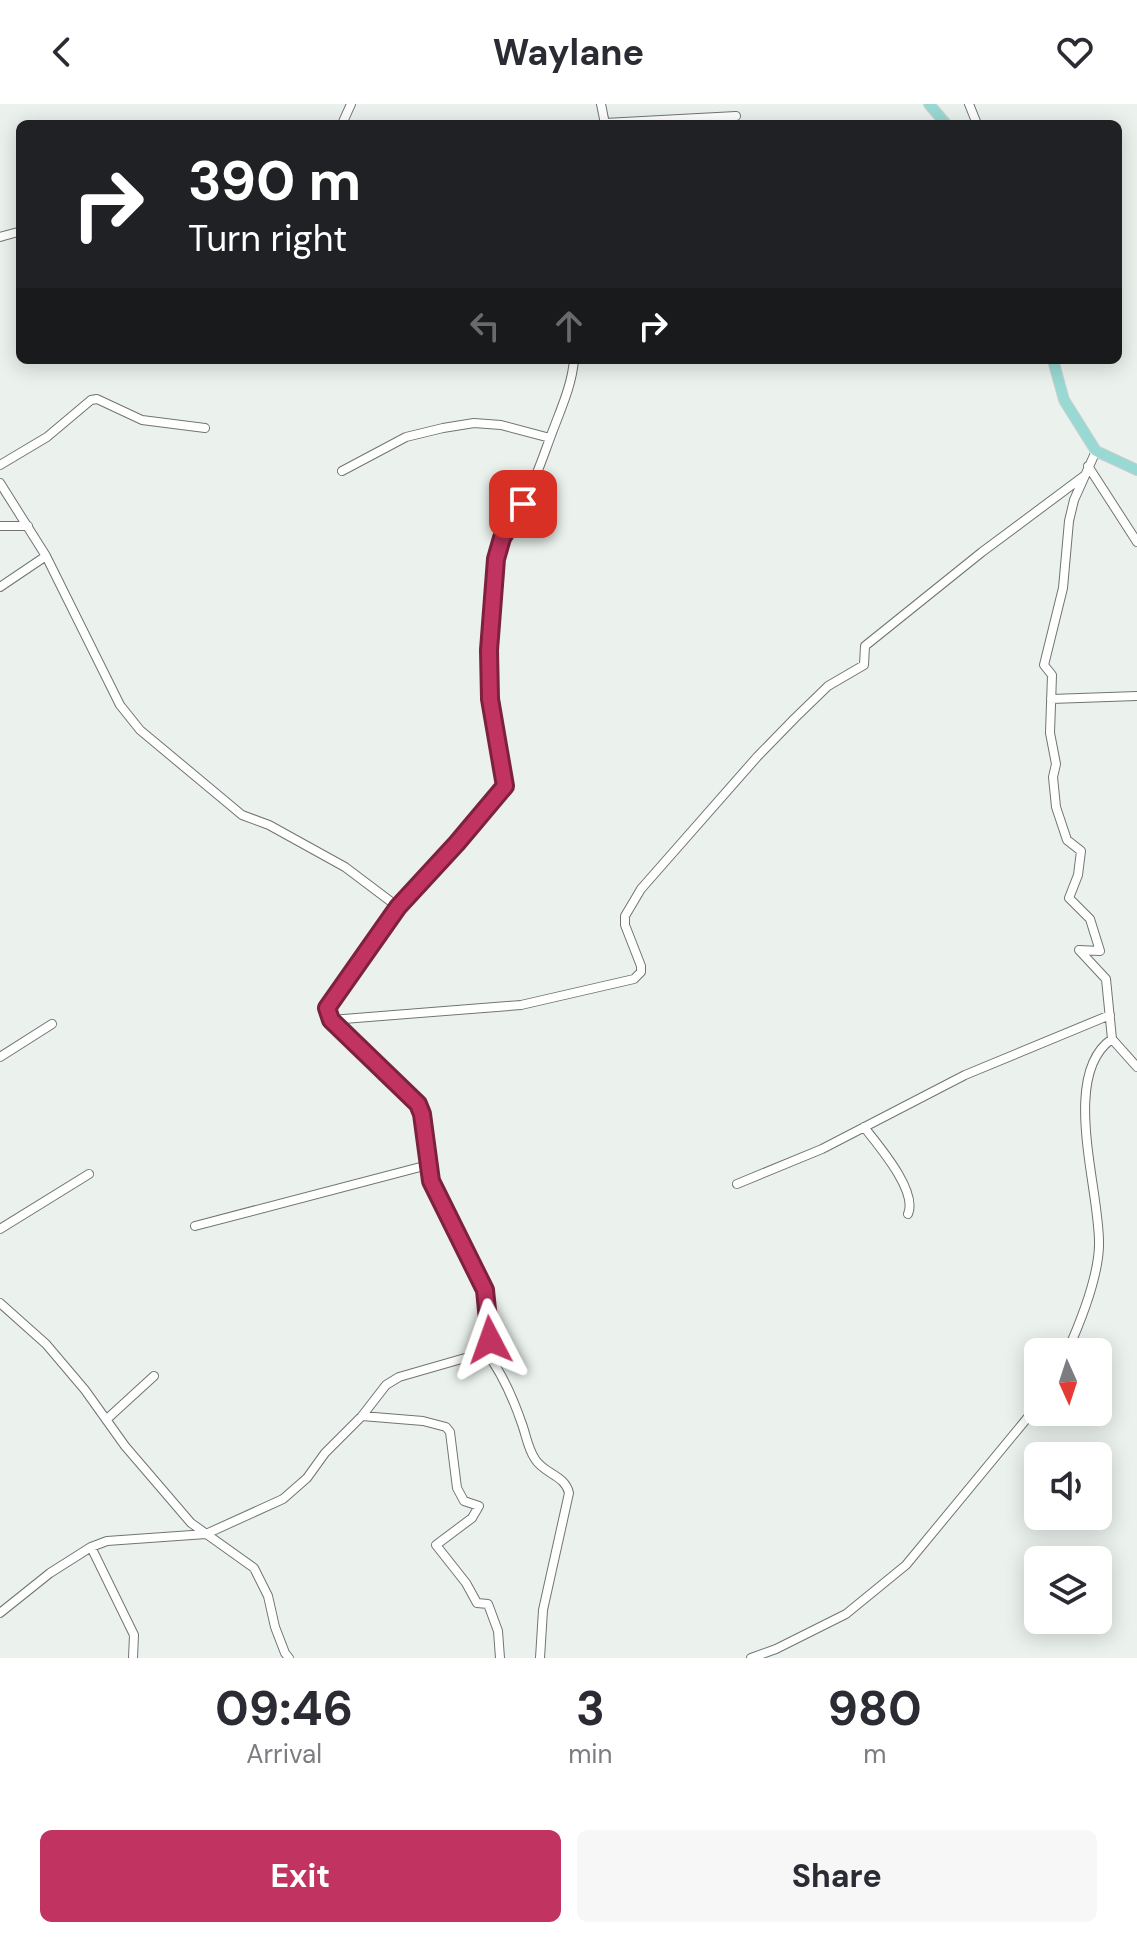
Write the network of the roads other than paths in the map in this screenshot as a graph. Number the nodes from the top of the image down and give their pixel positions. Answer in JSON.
{"nodes":[{"id":1,"x":929,"y":104,"type":"edge"},
{"id":2,"x":736,"y":116,"type":"dead end"},
{"id":3,"x":661,"y":120,"type":"edge"},
{"id":4,"x":943,"y":120,"type":"edge"},
{"id":5,"x":573,"y":364,"type":"edge"},
{"id":6,"x":1054,"y":364,"type":"edge"},
{"id":7,"x":205,"y":428,"type":"dead end"},
{"id":8,"x":550,"y":438,"type":"junction"},
{"id":9,"x":1096,"y":451,"type":"junction"},
{"id":10,"x":0,"y":465,"type":"edge"},
{"id":11,"x":1088,"y":466,"type":"junction"},
{"id":12,"x":1137,"y":470,"type":"edge"},
{"id":13,"x":342,"y":471,"type":"dead end"},
{"id":14,"x":1084,"y":476,"type":"junction"},
{"id":15,"x":0,"y":483,"type":"edge"},
{"id":16,"x":0,"y":526,"type":"edge"},
{"id":17,"x":28,"y":526,"type":"junction"},
{"id":18,"x":1137,"y":542,"type":"edge"},
{"id":19,"x":46,"y":556,"type":"junction"},
{"id":20,"x":0,"y":587,"type":"edge"},
{"id":21,"x":1137,"y":696,"type":"edge"},
{"id":22,"x":1051,"y":699,"type":"junction"},
{"id":23,"x":398,"y":907,"type":"junction"},
{"id":24,"x":1110,"y":1015,"type":"junction"},
{"id":25,"x":331,"y":1020,"type":"junction"},
{"id":26,"x":52,"y":1024,"type":"dead end"},
{"id":27,"x":1112,"y":1039,"type":"junction"},
{"id":28,"x":0,"y":1057,"type":"edge"},
{"id":29,"x":1137,"y":1067,"type":"edge"},
{"id":30,"x":864,"y":1127,"type":"junction"},
{"id":31,"x":428,"y":1165,"type":"junction"},
{"id":32,"x":89,"y":1174,"type":"dead end"},
{"id":33,"x":737,"y":1184,"type":"dead end"},
{"id":34,"x":908,"y":1214,"type":"dead end"},
{"id":35,"x":195,"y":1226,"type":"dead end"},
{"id":36,"x":0,"y":1229,"type":"edge"},
{"id":37,"x":0,"y":1303,"type":"edge"},
{"id":38,"x":1073,"y":1338,"type":"edge"},
{"id":39,"x":485,"y":1351,"type":"junction"},
{"id":40,"x":154,"y":1376,"type":"dead end"},
{"id":41,"x":362,"y":1416,"type":"junction"},
{"id":42,"x":107,"y":1419,"type":"junction"},
{"id":43,"x":1024,"y":1422,"type":"edge"},
{"id":44,"x":206,"y":1534,"type":"junction"},
{"id":45,"x":91,"y":1547,"type":"junction"},
{"id":46,"x":0,"y":1613,"type":"edge"},
{"id":47,"x":133,"y":1658,"type":"edge"},
{"id":48,"x":289,"y":1658,"type":"edge"},
{"id":49,"x":500,"y":1658,"type":"edge"},
{"id":50,"x":540,"y":1658,"type":"edge"},
{"id":51,"x":751,"y":1658,"type":"edge"}],
"edges":[{"from":1,"to":4,"type":"main road"},
{"from":2,"to":3,"type":"street"},
{"from":5,"to":8,"type":"street"},
{"from":6,"to":9,"type":"main road"},
{"from":7,"to":10,"type":"street"},
{"from":8,"to":13,"type":"street"},
{"from":8,"to":23,"type":"street"},
{"from":9,"to":11,"type":"street"},
{"from":9,"to":12,"type":"main road"},
{"from":11,"to":14,"type":"street"},
{"from":11,"to":18,"type":"street"},
{"from":14,"to":22,"type":"street"},
{"from":14,"to":25,"type":"street"},
{"from":15,"to":17,"type":"street"},
{"from":16,"to":17,"type":"street"},
{"from":17,"to":19,"type":"street"},
{"from":19,"to":20,"type":"street"},
{"from":19,"to":23,"type":"street"},
{"from":21,"to":22,"type":"street"},
{"from":22,"to":24,"type":"street"},
{"from":23,"to":25,"type":"street"},
{"from":24,"to":27,"type":"street"},
{"from":24,"to":30,"type":"street"},
{"from":25,"to":31,"type":"street"},
{"from":26,"to":28,"type":"street"},
{"from":27,"to":29,"type":"street"},
{"from":27,"to":38,"type":"street"},
{"from":30,"to":33,"type":"street"},
{"from":30,"to":34,"type":"street"},
{"from":31,"to":35,"type":"street"},
{"from":31,"to":39,"type":"street"},
{"from":32,"to":36,"type":"street"},
{"from":37,"to":42,"type":"street"},
{"from":39,"to":41,"type":"street"},
{"from":39,"to":50,"type":"street"},
{"from":40,"to":42,"type":"street"},
{"from":41,"to":44,"type":"street"},
{"from":41,"to":49,"type":"street"},
{"from":42,"to":44,"type":"street"},
{"from":43,"to":51,"type":"street"},
{"from":44,"to":45,"type":"street"},
{"from":44,"to":48,"type":"street"},
{"from":45,"to":46,"type":"street"},
{"from":45,"to":47,"type":"street"}]}
